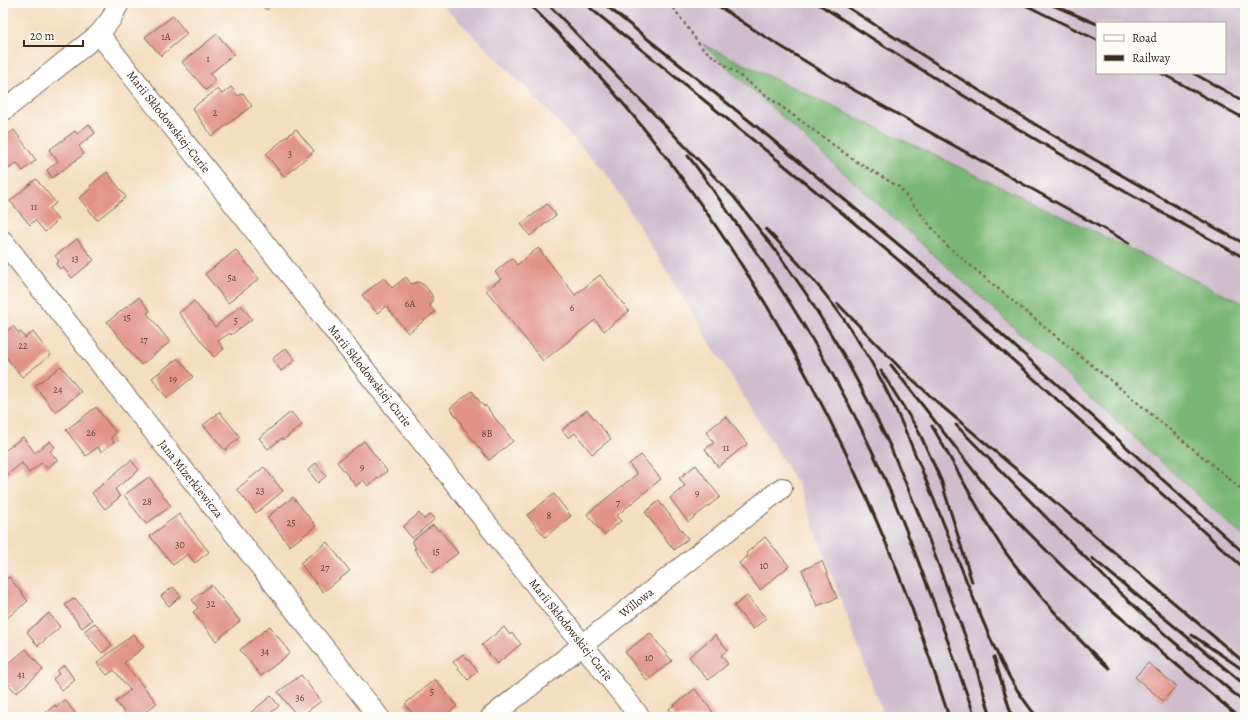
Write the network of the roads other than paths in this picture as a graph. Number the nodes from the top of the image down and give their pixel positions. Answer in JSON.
{"nodes":[{"id":1,"x":119,"y":3,"type":"edge"},
{"id":2,"x":99,"y":34,"type":"junction"},
{"id":3,"x":3,"y":111,"type":"edge"},
{"id":4,"x":3,"y":241,"type":"edge"},
{"id":5,"x":782,"y":488,"type":"dead end"},
{"id":6,"x":583,"y":644,"type":"junction"},
{"id":7,"x":379,"y":717,"type":"edge"},
{"id":8,"x":491,"y":717,"type":"edge"},
{"id":9,"x":640,"y":717,"type":"edge"}],
"edges":[{"from":1,"to":2,"type":"street"},
{"from":2,"to":3,"type":"street"},
{"from":2,"to":6,"type":"street","name":"Marii Skłodowskiej-Curie"},
{"from":4,"to":7,"type":"street","name":"Jana Mizerkiewicza"},
{"from":5,"to":6,"type":"street","name":"Willowa"},
{"from":6,"to":8,"type":"street","name":"Willowa"},
{"from":6,"to":9,"type":"street","name":"Marii Skłodowskiej-Curie"}]}
